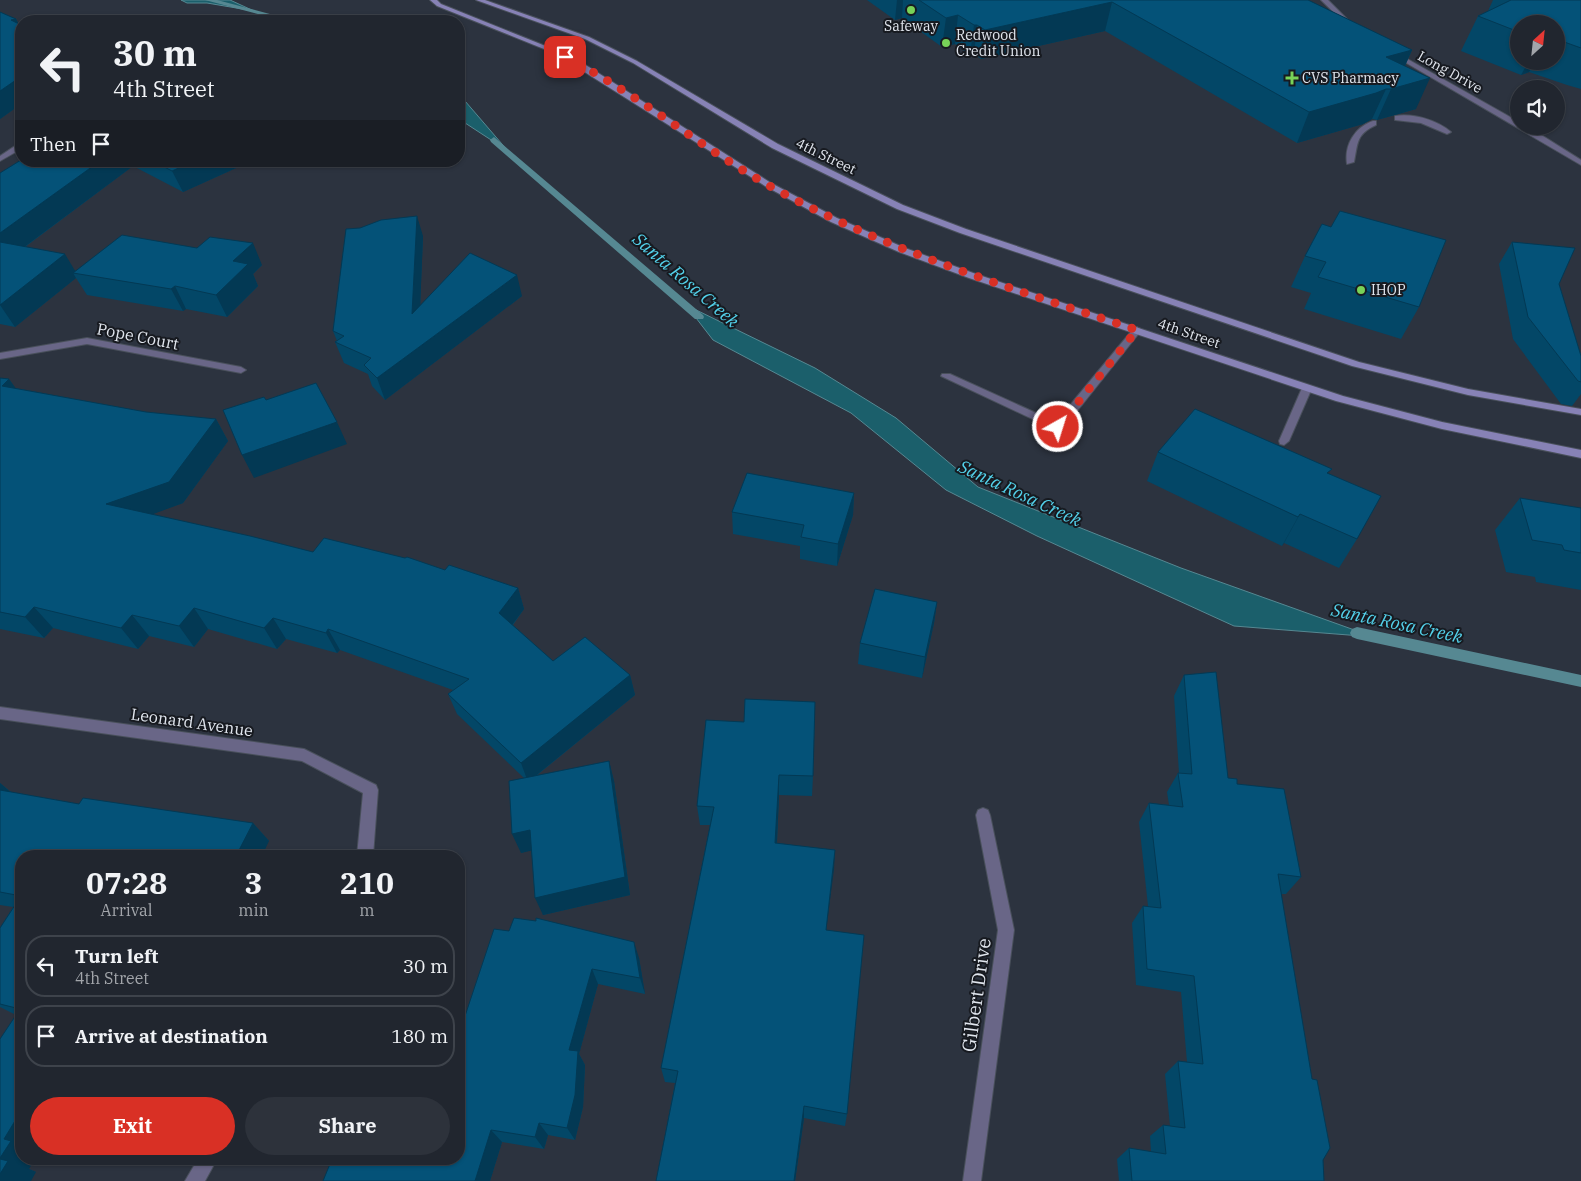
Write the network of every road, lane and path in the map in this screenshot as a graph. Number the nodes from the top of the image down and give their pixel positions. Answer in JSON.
{"nodes":[{"id":1,"x":433,"y":0,"type":"edge"},
{"id":2,"x":479,"y":0,"type":"edge"},
{"id":3,"x":1324,"y":0,"type":"edge"},
{"id":4,"x":464,"y":15,"type":"edge"},
{"id":5,"x":465,"y":15,"type":"edge"},
{"id":6,"x":1361,"y":32,"type":"edge"},
{"id":7,"x":1383,"y":47,"type":"edge"},
{"id":8,"x":1398,"y":118,"type":"edge"},
{"id":9,"x":1510,"y":118,"type":"edge"},
{"id":10,"x":1373,"y":123,"type":"edge"},
{"id":11,"x":1447,"y":132,"type":"dead end"},
{"id":12,"x":1537,"y":135,"type":"edge"},
{"id":13,"x":15,"y":150,"type":"edge"},
{"id":14,"x":0,"y":160,"type":"edge"},
{"id":15,"x":1350,"y":162,"type":"dead end"},
{"id":16,"x":1581,"y":163,"type":"edge"},
{"id":17,"x":1137,"y":330,"type":"junction"},
{"id":18,"x":0,"y":356,"type":"edge"},
{"id":19,"x":241,"y":370,"type":"dead end"},
{"id":20,"x":946,"y":376,"type":"dead end"},
{"id":21,"x":1307,"y":388,"type":"junction"},
{"id":22,"x":1581,"y":412,"type":"edge"},
{"id":23,"x":1284,"y":441,"type":"dead end"},
{"id":24,"x":1581,"y":454,"type":"edge"},
{"id":25,"x":0,"y":713,"type":"edge"},
{"id":26,"x":983,"y":815,"type":"dead end"},
{"id":27,"x":366,"y":850,"type":"edge"},
{"id":28,"x":204,"y":1165,"type":"edge"},
{"id":29,"x":194,"y":1181,"type":"edge"},
{"id":30,"x":972,"y":1181,"type":"edge"}],
"edges":[{"from":1,"to":4,"type":"main road","name":"4th Street"},
{"from":2,"to":22,"type":"main road","name":"4th Street"},
{"from":3,"to":6,"type":"street"},
{"from":5,"to":17,"type":"main road","name":"4th Street"},
{"from":7,"to":9,"type":"street","name":"Long Drive"},
{"from":8,"to":11,"type":"street"},
{"from":10,"to":15,"type":"street"},
{"from":12,"to":16,"type":"street","name":"Long Drive"},
{"from":13,"to":14,"type":"street"},
{"from":17,"to":20,"type":"street"},
{"from":17,"to":21,"type":"main road","name":"4th Street"},
{"from":18,"to":19,"type":"street","name":"Pope Court"},
{"from":21,"to":23,"type":"street"},
{"from":21,"to":24,"type":"main road","name":"4th Street"},
{"from":25,"to":27,"type":"street","name":"Leonard Avenue"},
{"from":26,"to":30,"type":"street","name":"Gilbert Drive"},
{"from":28,"to":29,"type":"street"}]}
